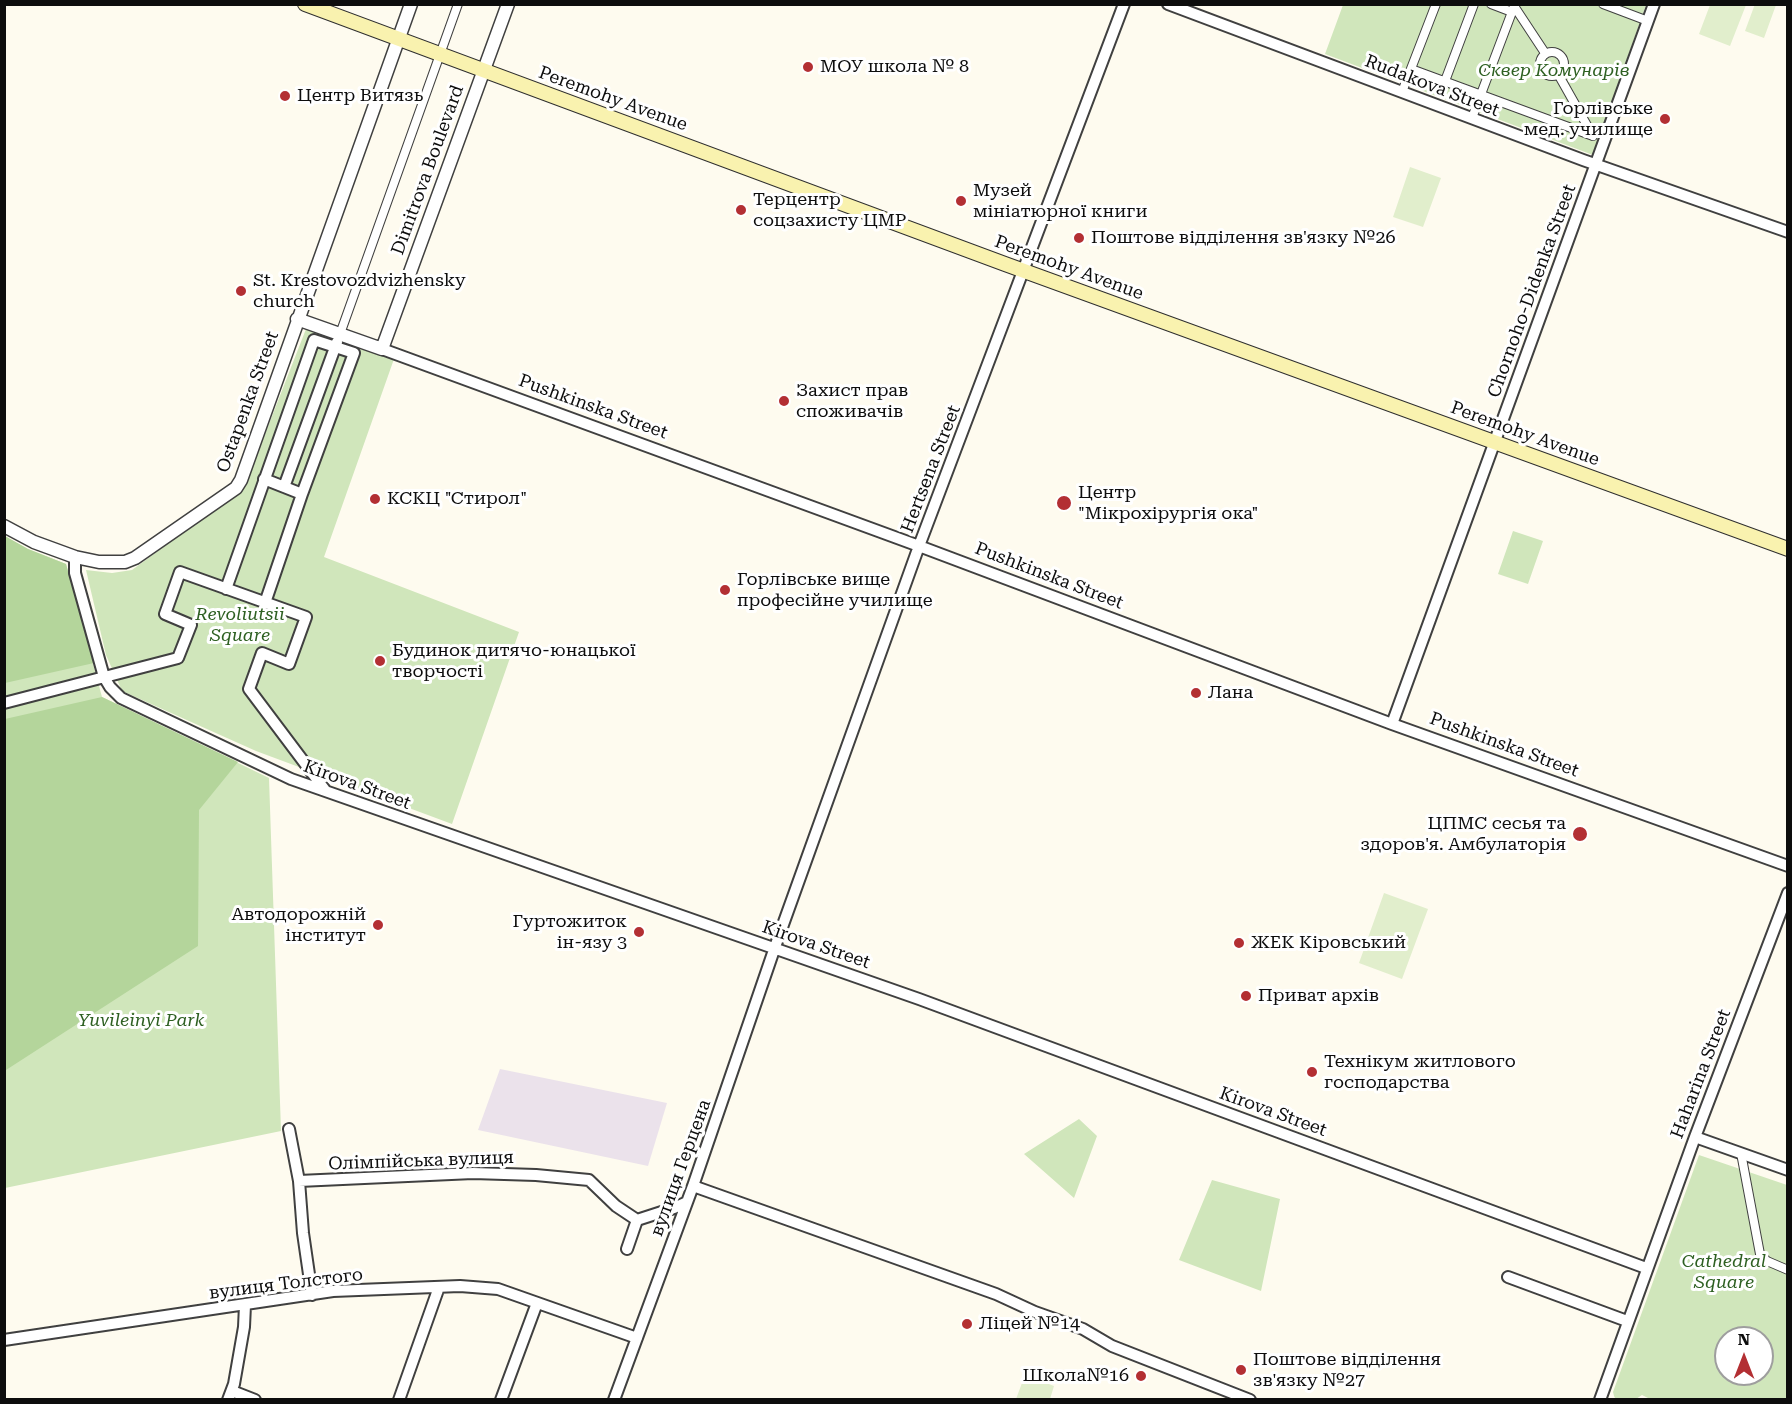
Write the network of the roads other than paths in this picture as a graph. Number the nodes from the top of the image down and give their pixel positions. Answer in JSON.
{"nodes":[{"id":1,"x":305,"y":4,"type":"edge"},
{"id":2,"x":411,"y":4,"type":"edge"},
{"id":3,"x":458,"y":4,"type":"edge"},
{"id":4,"x":508,"y":4,"type":"edge"},
{"id":5,"x":1124,"y":4,"type":"edge"},
{"id":6,"x":1168,"y":4,"type":"edge"},
{"id":7,"x":1436,"y":4,"type":"edge"},
{"id":8,"x":1474,"y":4,"type":"edge"},
{"id":9,"x":1491,"y":4,"type":"edge"},
{"id":10,"x":1603,"y":4,"type":"edge"},
{"id":11,"x":1654,"y":4,"type":"edge"},
{"id":12,"x":1514,"y":8,"type":"edge"},
{"id":13,"x":1648,"y":21,"type":"junction"},
{"id":14,"x":398,"y":39,"type":"junction"},
{"id":15,"x":1545,"y":53,"type":"junction"},
{"id":16,"x":440,"y":55,"type":"junction"},
{"id":17,"x":1411,"y":69,"type":"junction"},
{"id":18,"x":484,"y":71,"type":"junction"},
{"id":19,"x":1558,"y":74,"type":"junction"},
{"id":20,"x":1445,"y":81,"type":"junction"},
{"id":21,"x":1402,"y":92,"type":"junction"},
{"id":22,"x":1481,"y":95,"type":"junction"},
{"id":23,"x":1472,"y":118,"type":"junction"},
{"id":24,"x":1597,"y":164,"type":"junction"},
{"id":25,"x":1788,"y":232,"type":"edge"},
{"id":26,"x":1023,"y":271,"type":"junction"},
{"id":27,"x":297,"y":319,"type":"junction"},
{"id":28,"x":340,"y":334,"type":"junction"},
{"id":29,"x":335,"y":347,"type":"junction"},
{"id":30,"x":382,"y":349,"type":"junction"},
{"id":31,"x":1493,"y":442,"type":"junction"},
{"id":32,"x":264,"y":479,"type":"junction"},
{"id":33,"x":284,"y":487,"type":"junction"},
{"id":34,"x":302,"y":494,"type":"junction"},
{"id":35,"x":4,"y":525,"type":"edge"},
{"id":36,"x":919,"y":546,"type":"junction"},
{"id":37,"x":1788,"y":549,"type":"edge"},
{"id":38,"x":75,"y":557,"type":"junction"},
{"id":39,"x":226,"y":589,"type":"junction"},
{"id":40,"x":265,"y":603,"type":"junction"},
{"id":41,"x":104,"y":677,"type":"junction"},
{"id":42,"x":4,"y":703,"type":"edge"},
{"id":43,"x":1392,"y":724,"type":"junction"},
{"id":44,"x":326,"y":791,"type":"junction"},
{"id":45,"x":1788,"y":866,"type":"edge"},
{"id":46,"x":1788,"y":893,"type":"edge"},
{"id":47,"x":776,"y":947,"type":"junction"},
{"id":48,"x":289,"y":1129,"type":"dead end"},
{"id":49,"x":1695,"y":1137,"type":"junction"},
{"id":50,"x":1741,"y":1153,"type":"junction"},
{"id":51,"x":1788,"y":1170,"type":"edge"},
{"id":52,"x":299,"y":1181,"type":"junction"},
{"id":53,"x":693,"y":1186,"type":"junction"},
{"id":54,"x":687,"y":1202,"type":"junction"},
{"id":55,"x":637,"y":1220,"type":"junction"},
{"id":56,"x":627,"y":1249,"type":"dead end"},
{"id":57,"x":1646,"y":1268,"type":"junction"},
{"id":58,"x":1788,"y":1270,"type":"edge"},
{"id":59,"x":1508,"y":1277,"type":"dead end"},
{"id":60,"x":439,"y":1287,"type":"junction"},
{"id":61,"x":312,"y":1294,"type":"junction"},
{"id":62,"x":537,"y":1303,"type":"junction"},
{"id":63,"x":245,"y":1305,"type":"junction"},
{"id":64,"x":1627,"y":1321,"type":"junction"},
{"id":65,"x":637,"y":1338,"type":"junction"},
{"id":66,"x":4,"y":1340,"type":"edge"},
{"id":67,"x":230,"y":1395,"type":"edge"},
{"id":68,"x":1601,"y":1399,"type":"edge"},
{"id":69,"x":255,"y":1400,"type":"edge"},
{"id":70,"x":399,"y":1400,"type":"edge"},
{"id":71,"x":501,"y":1400,"type":"edge"},
{"id":72,"x":614,"y":1400,"type":"edge"},
{"id":73,"x":1250,"y":1400,"type":"edge"}],
"edges":[{"from":1,"to":14,"type":"main road","name":"Peremohy Avenue"},
{"from":2,"to":14,"type":"street"},
{"from":3,"to":16,"type":"street"},
{"from":4,"to":18,"type":"street","name":"Dimitrova Boulevard"},
{"from":5,"to":26,"type":"street","name":"Hertsena Street"},
{"from":6,"to":21,"type":"street","name":"Rudakova Street"},
{"from":7,"to":17,"type":"street"},
{"from":8,"to":20,"type":"street"},
{"from":9,"to":12,"type":"street"},
{"from":10,"to":13,"type":"street"},
{"from":11,"to":13,"type":"street","name":"Chornoho-Didenka Street"},
{"from":12,"to":15,"type":"street"},
{"from":12,"to":22,"type":"street"},
{"from":13,"to":24,"type":"street","name":"Chornoho-Didenka Street"},
{"from":14,"to":16,"type":"main road","name":"Peremohy Avenue"},
{"from":14,"to":27,"type":"street"},
{"from":15,"to":19,"type":"street"},
{"from":15,"to":19,"type":"street"},
{"from":16,"to":18,"type":"main road","name":"Peremohy Avenue"},
{"from":16,"to":28,"type":"street"},
{"from":17,"to":20,"type":"street"},
{"from":17,"to":21,"type":"street"},
{"from":18,"to":26,"type":"main road","name":"Peremohy Avenue"},
{"from":18,"to":30,"type":"street","name":"Dimitrova Boulevard"},
{"from":19,"to":22,"type":"street"},
{"from":20,"to":22,"type":"street"},
{"from":21,"to":23,"type":"street","name":"Rudakova Street"},
{"from":22,"to":23,"type":"street"},
{"from":23,"to":24,"type":"street","name":"Rudakova Street"},
{"from":24,"to":25,"type":"street","name":"Rudakova Street"},
{"from":24,"to":31,"type":"street","name":"Chornoho-Didenka Street"},
{"from":26,"to":31,"type":"main road","name":"Peremohy Avenue"},
{"from":26,"to":36,"type":"street","name":"Hertsena Street"},
{"from":27,"to":28,"type":"street","name":"Pushkinska Street"},
{"from":27,"to":38,"type":"street","name":"Ostapenka Street"},
{"from":28,"to":29,"type":"street"},
{"from":28,"to":30,"type":"street","name":"Pushkinska Street"},
{"from":29,"to":32,"type":"street"},
{"from":29,"to":33,"type":"street"},
{"from":29,"to":34,"type":"street"},
{"from":30,"to":36,"type":"street","name":"Pushkinska Street"},
{"from":31,"to":37,"type":"main road","name":"Peremohy Avenue"},
{"from":31,"to":43,"type":"street","name":"Chornoho-Didenka Street"},
{"from":32,"to":33,"type":"street"},
{"from":32,"to":39,"type":"street"},
{"from":33,"to":34,"type":"street"},
{"from":34,"to":40,"type":"street"},
{"from":35,"to":38,"type":"street","name":"Ostapenka Street"},
{"from":36,"to":43,"type":"street","name":"Pushkinska Street"},
{"from":36,"to":47,"type":"street","name":"Hertsena Street"},
{"from":38,"to":41,"type":"street","name":"Kirova Street"},
{"from":39,"to":40,"type":"street"},
{"from":39,"to":41,"type":"street"},
{"from":40,"to":44,"type":"street"},
{"from":41,"to":42,"type":"street"},
{"from":41,"to":44,"type":"street","name":"Kirova Street"},
{"from":43,"to":45,"type":"street","name":"Pushkinska Street"},
{"from":44,"to":47,"type":"street","name":"Kirova Street"},
{"from":46,"to":49,"type":"street","name":"Haharina Street"},
{"from":47,"to":53,"type":"street","name":"вулиця Герцена"},
{"from":47,"to":57,"type":"street","name":"Kirova Street"},
{"from":48,"to":52,"type":"street"},
{"from":49,"to":50,"type":"street"},
{"from":49,"to":57,"type":"street","name":"Haharina Street"},
{"from":50,"to":51,"type":"street"},
{"from":50,"to":58,"type":"street"},
{"from":52,"to":55,"type":"street","name":"Олімпійська вулиця"},
{"from":52,"to":61,"type":"street"},
{"from":53,"to":54,"type":"street","name":"вулиця Герцена"},
{"from":53,"to":73,"type":"street"},
{"from":54,"to":55,"type":"street"},
{"from":54,"to":65,"type":"street","name":"вулиця Герцена"},
{"from":55,"to":56,"type":"street"},
{"from":57,"to":64,"type":"street","name":"Haharina Street"},
{"from":59,"to":64,"type":"street"},
{"from":60,"to":61,"type":"street","name":"вулиця Толстого"},
{"from":60,"to":62,"type":"street","name":"вулиця Толстого"},
{"from":60,"to":70,"type":"street"},
{"from":61,"to":63,"type":"street","name":"вулиця Толстого"},
{"from":62,"to":65,"type":"street","name":"вулиця Толстого"},
{"from":62,"to":71,"type":"street"},
{"from":63,"to":66,"type":"street","name":"вулиця Толстого"},
{"from":63,"to":67,"type":"street"},
{"from":64,"to":68,"type":"street","name":"Haharina Street"},
{"from":65,"to":72,"type":"street","name":"вулиця Герцена"},
{"from":67,"to":69,"type":"street"}]}
